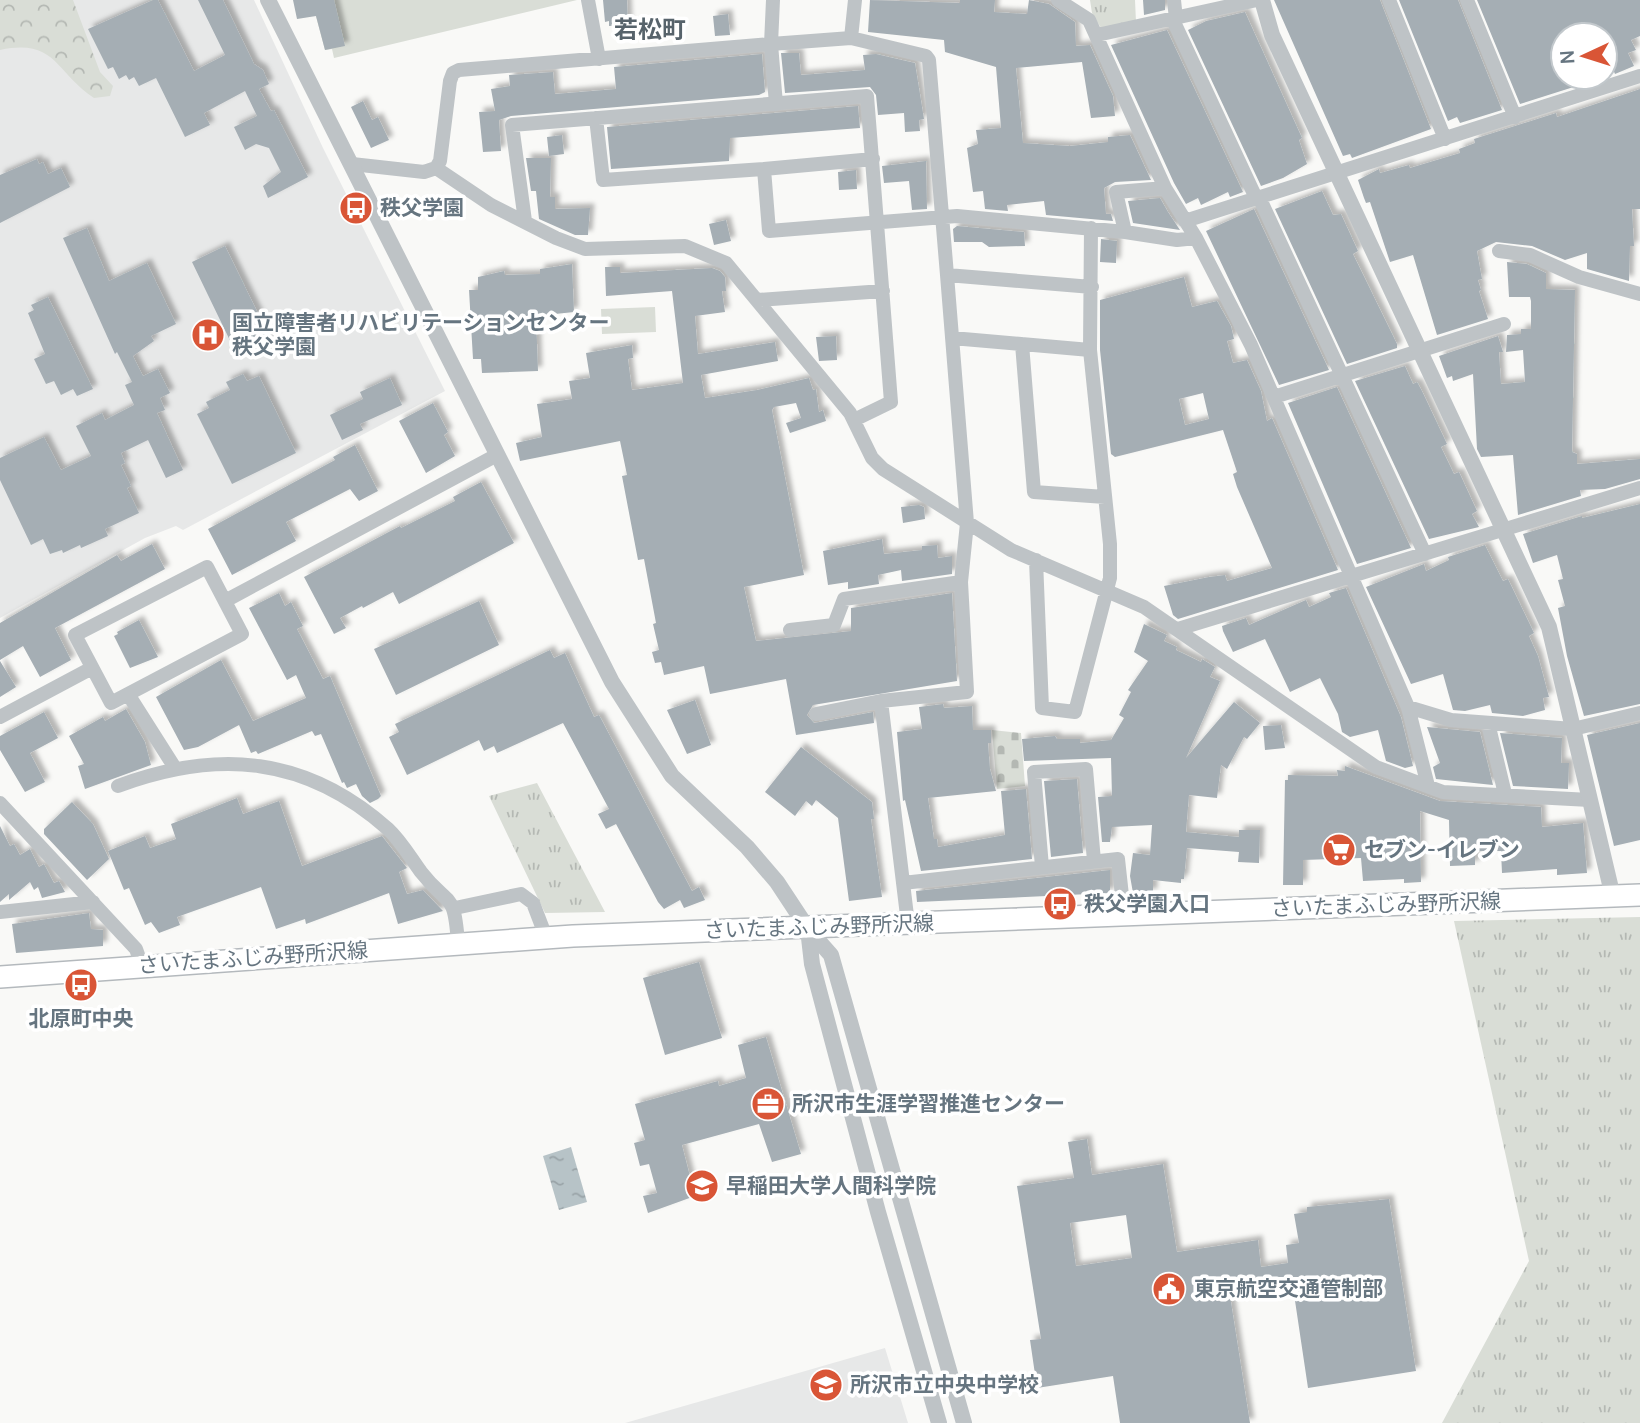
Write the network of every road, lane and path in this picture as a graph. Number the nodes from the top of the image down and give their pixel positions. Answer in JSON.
{"nodes":[{"id":1,"x":268,"y":0,"type":"edge"},
{"id":2,"x":588,"y":0,"type":"edge"},
{"id":3,"x":773,"y":0,"type":"edge"},
{"id":4,"x":855,"y":0,"type":"edge"},
{"id":5,"x":1058,"y":0,"type":"edge"},
{"id":6,"x":1174,"y":0,"type":"edge"},
{"id":7,"x":1259,"y":0,"type":"edge"},
{"id":8,"x":1389,"y":0,"type":"edge"},
{"id":9,"x":1467,"y":0,"type":"edge"},
{"id":10,"x":1175,"y":19,"type":"junction"},
{"id":11,"x":1097,"y":35,"type":"junction"},
{"id":12,"x":851,"y":38,"type":"junction"},
{"id":13,"x":771,"y":44,"type":"junction"},
{"id":14,"x":599,"y":59,"type":"junction"},
{"id":15,"x":1640,"y":76,"type":"edge"},
{"id":16,"x":776,"y":104,"type":"junction"},
{"id":17,"x":1514,"y":117,"type":"junction"},
{"id":18,"x":596,"y":118,"type":"junction"},
{"id":19,"x":1445,"y":139,"type":"junction"},
{"id":20,"x":873,"y":159,"type":"junction"},
{"id":21,"x":352,"y":164,"type":"junction"},
{"id":22,"x":436,"y":168,"type":"junction"},
{"id":23,"x":764,"y":169,"type":"junction"},
{"id":24,"x":1337,"y":173,"type":"junction"},
{"id":25,"x":1165,"y":188,"type":"junction"},
{"id":26,"x":1258,"y":198,"type":"junction"},
{"id":27,"x":943,"y":217,"type":"junction"},
{"id":28,"x":525,"y":221,"type":"junction"},
{"id":29,"x":1185,"y":221,"type":"junction"},
{"id":30,"x":879,"y":222,"type":"junction"},
{"id":31,"x":1091,"y":228,"type":"junction"},
{"id":32,"x":1125,"y":232,"type":"junction"},
{"id":33,"x":1196,"y":238,"type":"junction"},
{"id":34,"x":1499,"y":251,"type":"dead end"},
{"id":35,"x":947,"y":275,"type":"junction"},
{"id":36,"x":1092,"y":288,"type":"junction"},
{"id":37,"x":883,"y":291,"type":"junction"},
{"id":38,"x":1640,"y":294,"type":"edge"},
{"id":39,"x":757,"y":300,"type":"junction"},
{"id":40,"x":1504,"y":324,"type":"dead end"},
{"id":41,"x":952,"y":338,"type":"junction"},
{"id":42,"x":1022,"y":344,"type":"junction"},
{"id":43,"x":1090,"y":350,"type":"junction"},
{"id":44,"x":1419,"y":351,"type":"junction"},
{"id":45,"x":1343,"y":375,"type":"junction"},
{"id":46,"x":1274,"y":397,"type":"junction"},
{"id":47,"x":854,"y":420,"type":"junction"},
{"id":48,"x":495,"y":456,"type":"junction"},
{"id":49,"x":1640,"y":488,"type":"edge"},
{"id":50,"x":1105,"y":497,"type":"junction"},
{"id":51,"x":967,"y":523,"type":"junction"},
{"id":52,"x":1502,"y":531,"type":"junction"},
{"id":53,"x":1425,"y":554,"type":"junction"},
{"id":54,"x":1036,"y":560,"type":"junction"},
{"id":55,"x":1352,"y":577,"type":"junction"},
{"id":56,"x":961,"y":582,"type":"junction"},
{"id":57,"x":1108,"y":591,"type":"junction"},
{"id":58,"x":225,"y":601,"type":"junction"},
{"id":59,"x":1178,"y":629,"type":"junction"},
{"id":60,"x":790,"y":630,"type":"dead end"},
{"id":61,"x":92,"y":668,"type":"junction"},
{"id":62,"x":128,"y":694,"type":"junction"},
{"id":63,"x":881,"y":701,"type":"junction"},
{"id":64,"x":1408,"y":707,"type":"junction"},
{"id":65,"x":1640,"y":713,"type":"edge"},
{"id":66,"x":816,"y":714,"type":"dead end"},
{"id":67,"x":0,"y":717,"type":"edge"},
{"id":68,"x":1488,"y":723,"type":"junction"},
{"id":69,"x":1573,"y":729,"type":"junction"},
{"id":70,"x":175,"y":768,"type":"junction"},
{"id":71,"x":118,"y":786,"type":"dead end"},
{"id":72,"x":1428,"y":786,"type":"junction"},
{"id":73,"x":1505,"y":794,"type":"junction"},
{"id":74,"x":1590,"y":800,"type":"junction"},
{"id":75,"x":0,"y":803,"type":"edge"},
{"id":76,"x":1094,"y":861,"type":"junction"},
{"id":77,"x":1042,"y":867,"type":"junction"},
{"id":78,"x":903,"y":883,"type":"junction"},
{"id":79,"x":1640,"y":895,"type":"edge"},
{"id":80,"x":1614,"y":897,"type":"junction"},
{"id":81,"x":93,"y":902,"type":"junction"},
{"id":82,"x":455,"y":908,"type":"junction"},
{"id":83,"x":0,"y":912,"type":"edge"},
{"id":84,"x":1124,"y":914,"type":"junction"},
{"id":85,"x":908,"y":924,"type":"junction"},
{"id":86,"x":808,"y":929,"type":"junction"},
{"id":87,"x":546,"y":937,"type":"junction"},
{"id":88,"x":458,"y":943,"type":"junction"},
{"id":89,"x":142,"y":966,"type":"junction"},
{"id":90,"x":0,"y":977,"type":"edge"},
{"id":91,"x":939,"y":1423,"type":"edge"},
{"id":92,"x":964,"y":1423,"type":"edge"}],
"edges":[{"from":1,"to":21,"type":"street"},
{"from":2,"to":14,"type":"street"},
{"from":3,"to":13,"type":"street"},
{"from":4,"to":12,"type":"street"},
{"from":5,"to":11,"type":"street"},
{"from":6,"to":10,"type":"street"},
{"from":7,"to":10,"type":"street"},
{"from":7,"to":24,"type":"street"},
{"from":8,"to":19,"type":"street"},
{"from":9,"to":17,"type":"street"},
{"from":10,"to":11,"type":"street"},
{"from":10,"to":26,"type":"street"},
{"from":11,"to":25,"type":"street"},
{"from":12,"to":13,"type":"street"},
{"from":12,"to":27,"type":"street"},
{"from":13,"to":14,"type":"street"},
{"from":13,"to":16,"type":"street"},
{"from":14,"to":22,"type":"street"},
{"from":15,"to":17,"type":"street"},
{"from":16,"to":18,"type":"street"},
{"from":16,"to":20,"type":"street"},
{"from":17,"to":19,"type":"street"},
{"from":18,"to":23,"type":"street"},
{"from":18,"to":28,"type":"street"},
{"from":19,"to":24,"type":"street"},
{"from":20,"to":23,"type":"street"},
{"from":20,"to":30,"type":"street"},
{"from":21,"to":22,"type":"street"},
{"from":21,"to":48,"type":"street"},
{"from":22,"to":28,"type":"street"},
{"from":23,"to":30,"type":"street"},
{"from":24,"to":26,"type":"street"},
{"from":24,"to":44,"type":"street"},
{"from":25,"to":29,"type":"street"},
{"from":25,"to":32,"type":"street"},
{"from":26,"to":29,"type":"street"},
{"from":26,"to":45,"type":"street"},
{"from":27,"to":30,"type":"street"},
{"from":27,"to":31,"type":"street"},
{"from":27,"to":35,"type":"street"},
{"from":28,"to":39,"type":"street"},
{"from":29,"to":33,"type":"street"},
{"from":30,"to":37,"type":"street"},
{"from":31,"to":32,"type":"street"},
{"from":31,"to":36,"type":"street"},
{"from":32,"to":33,"type":"street"},
{"from":33,"to":46,"type":"street"},
{"from":34,"to":38,"type":"street"},
{"from":35,"to":36,"type":"street"},
{"from":35,"to":41,"type":"street"},
{"from":36,"to":43,"type":"street"},
{"from":37,"to":39,"type":"street"},
{"from":37,"to":47,"type":"street"},
{"from":39,"to":47,"type":"street"},
{"from":40,"to":44,"type":"street"},
{"from":41,"to":42,"type":"street"},
{"from":41,"to":51,"type":"street"},
{"from":42,"to":43,"type":"street"},
{"from":42,"to":50,"type":"street"},
{"from":43,"to":50,"type":"street"},
{"from":44,"to":45,"type":"street"},
{"from":44,"to":52,"type":"street"},
{"from":45,"to":46,"type":"street"},
{"from":45,"to":53,"type":"street"},
{"from":46,"to":55,"type":"street"},
{"from":47,"to":51,"type":"street"},
{"from":48,"to":58,"type":"street"},
{"from":48,"to":86,"type":"street"},
{"from":49,"to":52,"type":"street"},
{"from":50,"to":57,"type":"street"},
{"from":51,"to":54,"type":"street"},
{"from":51,"to":56,"type":"street"},
{"from":52,"to":53,"type":"street"},
{"from":52,"to":69,"type":"street"},
{"from":53,"to":55,"type":"street"},
{"from":54,"to":57,"type":"street"},
{"from":54,"to":57,"type":"street"},
{"from":55,"to":59,"type":"street"},
{"from":55,"to":64,"type":"street"},
{"from":56,"to":60,"type":"street"},
{"from":56,"to":63,"type":"street"},
{"from":57,"to":59,"type":"street"},
{"from":58,"to":61,"type":"street"},
{"from":58,"to":62,"type":"street"},
{"from":59,"to":72,"type":"street"},
{"from":61,"to":62,"type":"street"},
{"from":61,"to":67,"type":"street"},
{"from":62,"to":70,"type":"street"},
{"from":63,"to":66,"type":"street"},
{"from":63,"to":78,"type":"street"},
{"from":64,"to":68,"type":"street"},
{"from":64,"to":72,"type":"street"},
{"from":65,"to":69,"type":"street"},
{"from":68,"to":69,"type":"street"},
{"from":68,"to":73,"type":"street"},
{"from":69,"to":74,"type":"street"},
{"from":70,"to":71,"type":"street"},
{"from":70,"to":82,"type":"street"},
{"from":72,"to":73,"type":"street"},
{"from":73,"to":74,"type":"street"},
{"from":74,"to":80,"type":"street"},
{"from":75,"to":81,"type":"street"},
{"from":76,"to":77,"type":"street"},
{"from":76,"to":77,"type":"street"},
{"from":76,"to":84,"type":"street"},
{"from":77,"to":78,"type":"street"},
{"from":78,"to":85,"type":"street"},
{"from":79,"to":80,"type":"main road","name":"さいたまふじみ野所沢線"},
{"from":80,"to":84,"type":"main road","name":"さいたまふじみ野所沢線"},
{"from":81,"to":83,"type":"street"},
{"from":81,"to":89,"type":"street"},
{"from":82,"to":87,"type":"street"},
{"from":82,"to":88,"type":"street"},
{"from":84,"to":85,"type":"main road","name":"さいたまふじみ野所沢線"},
{"from":85,"to":86,"type":"main road","name":"さいたまふじみ野所沢線"},
{"from":86,"to":87,"type":"main road","name":"さいたまふじみ野所沢線"},
{"from":86,"to":91,"type":"street"},
{"from":86,"to":92,"type":"street"},
{"from":87,"to":88,"type":"main road","name":"さいたまふじみ野所沢線"},
{"from":88,"to":89,"type":"main road","name":"さいたまふじみ野所沢線"},
{"from":89,"to":90,"type":"main road","name":"さいたまふじみ野所沢線"}]}
